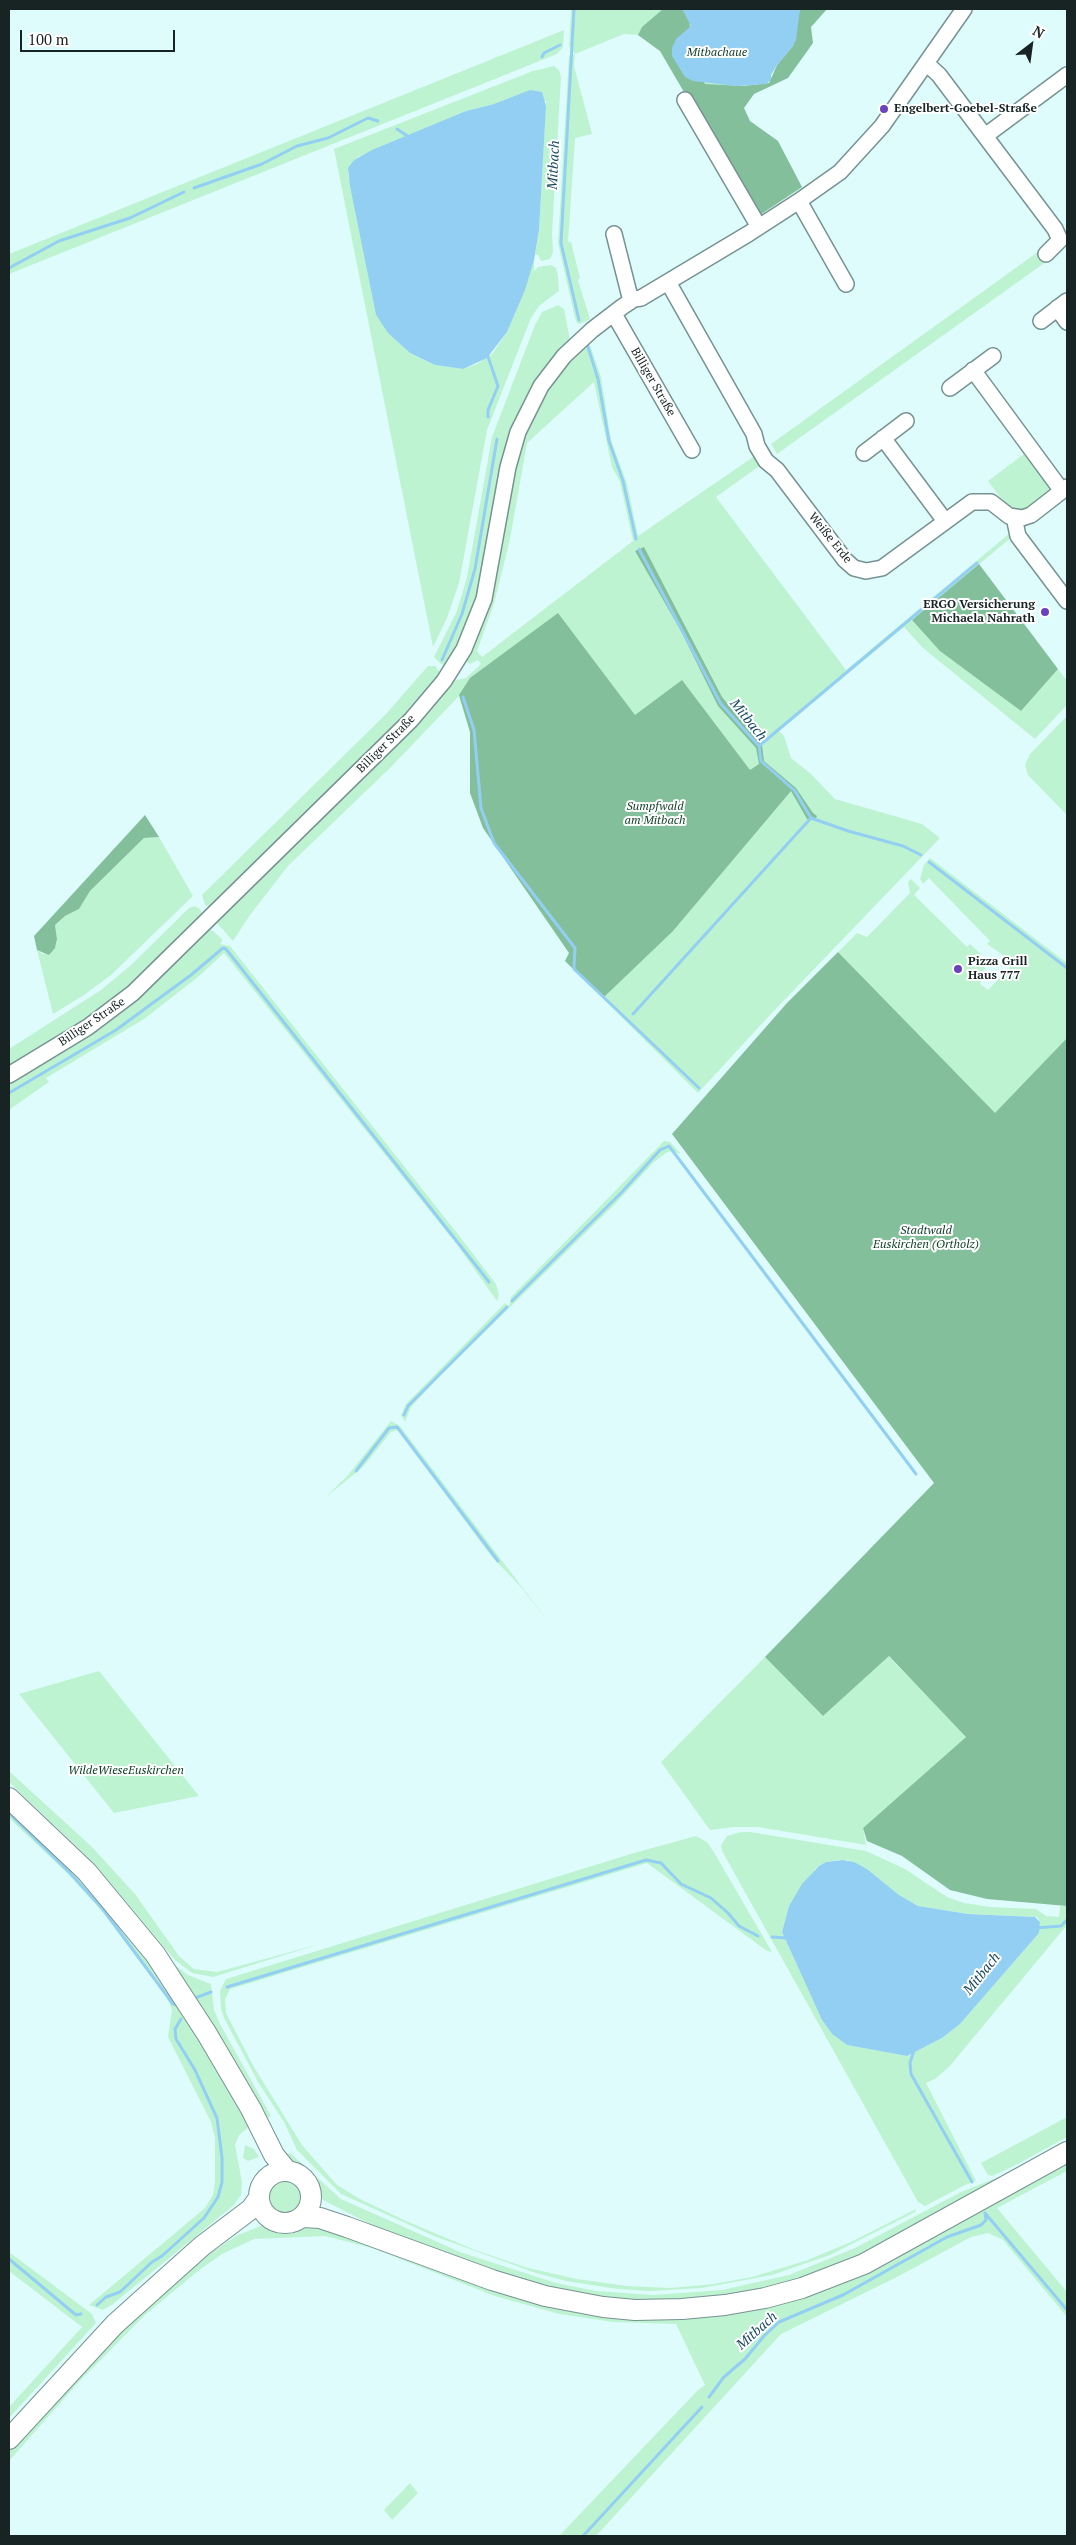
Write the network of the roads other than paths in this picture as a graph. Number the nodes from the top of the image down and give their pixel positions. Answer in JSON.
{"nodes":[{"id":1,"x":964,"y":9,"type":"edge"},
{"id":2,"x":926,"y":63,"type":"junction"},
{"id":3,"x":1064,"y":83,"type":"edge"},
{"id":4,"x":685,"y":100,"type":"dead end"},
{"id":5,"x":985,"y":136,"type":"junction"},
{"id":6,"x":800,"y":202,"type":"junction"},
{"id":7,"x":759,"y":227,"type":"junction"},
{"id":8,"x":614,"y":234,"type":"dead end"},
{"id":9,"x":1046,"y":254,"type":"dead end"},
{"id":10,"x":668,"y":282,"type":"junction"},
{"id":11,"x":846,"y":284,"type":"dead end"},
{"id":12,"x":631,"y":301,"type":"junction"},
{"id":13,"x":1062,"y":305,"type":"edge"},
{"id":14,"x":614,"y":314,"type":"junction"},
{"id":15,"x":1041,"y":321,"type":"dead end"},
{"id":16,"x":1067,"y":322,"type":"edge"},
{"id":17,"x":993,"y":356,"type":"dead end"},
{"id":18,"x":973,"y":370,"type":"junction"},
{"id":19,"x":950,"y":388,"type":"dead end"},
{"id":20,"x":906,"y":421,"type":"dead end"},
{"id":21,"x":883,"y":438,"type":"junction"},
{"id":22,"x":692,"y":450,"type":"dead end"},
{"id":23,"x":864,"y":453,"type":"dead end"},
{"id":24,"x":1065,"y":489,"type":"edge"},
{"id":25,"x":1014,"y":517,"type":"junction"},
{"id":26,"x":945,"y":521,"type":"junction"},
{"id":27,"x":1067,"y":601,"type":"edge"},
{"id":28,"x":9,"y":1075,"type":"edge"},
{"id":29,"x":9,"y":1798,"type":"edge"},
{"id":30,"x":236,"y":2086,"type":"junction"},
{"id":31,"x":1067,"y":2152,"type":"edge"},
{"id":32,"x":287,"y":2171,"type":"junction"},
{"id":33,"x":263,"y":2188,"type":"junction"},
{"id":34,"x":312,"y":2196,"type":"junction"},
{"id":35,"x":303,"y":2217,"type":"junction"},
{"id":36,"x":271,"y":2219,"type":"junction"},
{"id":37,"x":407,"y":2247,"type":"junction"},
{"id":38,"x":178,"y":2269,"type":"junction"},
{"id":39,"x":9,"y":2439,"type":"edge"}],
"edges":[{"from":1,"to":2,"type":"street","name":"Billiger Straße"},
{"from":2,"to":5,"type":"street"},
{"from":2,"to":6,"type":"street","name":"Billiger Straße"},
{"from":3,"to":5,"type":"street"},
{"from":4,"to":7,"type":"street"},
{"from":5,"to":9,"type":"street"},
{"from":6,"to":7,"type":"street","name":"Billiger Straße"},
{"from":6,"to":11,"type":"street"},
{"from":7,"to":10,"type":"street","name":"Billiger Straße"},
{"from":8,"to":12,"type":"street"},
{"from":10,"to":12,"type":"street","name":"Billiger Straße"},
{"from":10,"to":26,"type":"street","name":"Weiße Erde"},
{"from":12,"to":14,"type":"street","name":"Billiger Straße"},
{"from":13,"to":15,"type":"street"},
{"from":13,"to":16,"type":"street"},
{"from":14,"to":22,"type":"street","name":"Billiger Straße"},
{"from":14,"to":28,"type":"street","name":"Billiger Straße"},
{"from":17,"to":18,"type":"street"},
{"from":18,"to":19,"type":"street"},
{"from":18,"to":24,"type":"street"},
{"from":20,"to":21,"type":"street"},
{"from":21,"to":23,"type":"street"},
{"from":21,"to":26,"type":"street"},
{"from":24,"to":25,"type":"street"},
{"from":25,"to":26,"type":"street","name":"Weiße Erde"},
{"from":25,"to":27,"type":"street"},
{"from":29,"to":30,"type":"main road"},
{"from":30,"to":32,"type":"main road"},
{"from":30,"to":33,"type":"main road"},
{"from":31,"to":37,"type":"main road"},
{"from":32,"to":33,"type":"main road"},
{"from":32,"to":34,"type":"main road"},
{"from":33,"to":36,"type":"main road"},
{"from":33,"to":38,"type":"main road"},
{"from":34,"to":35,"type":"main road"},
{"from":34,"to":37,"type":"main road"},
{"from":35,"to":36,"type":"main road"},
{"from":35,"to":37,"type":"main road"},
{"from":36,"to":38,"type":"main road"},
{"from":38,"to":39,"type":"main road"}]}
